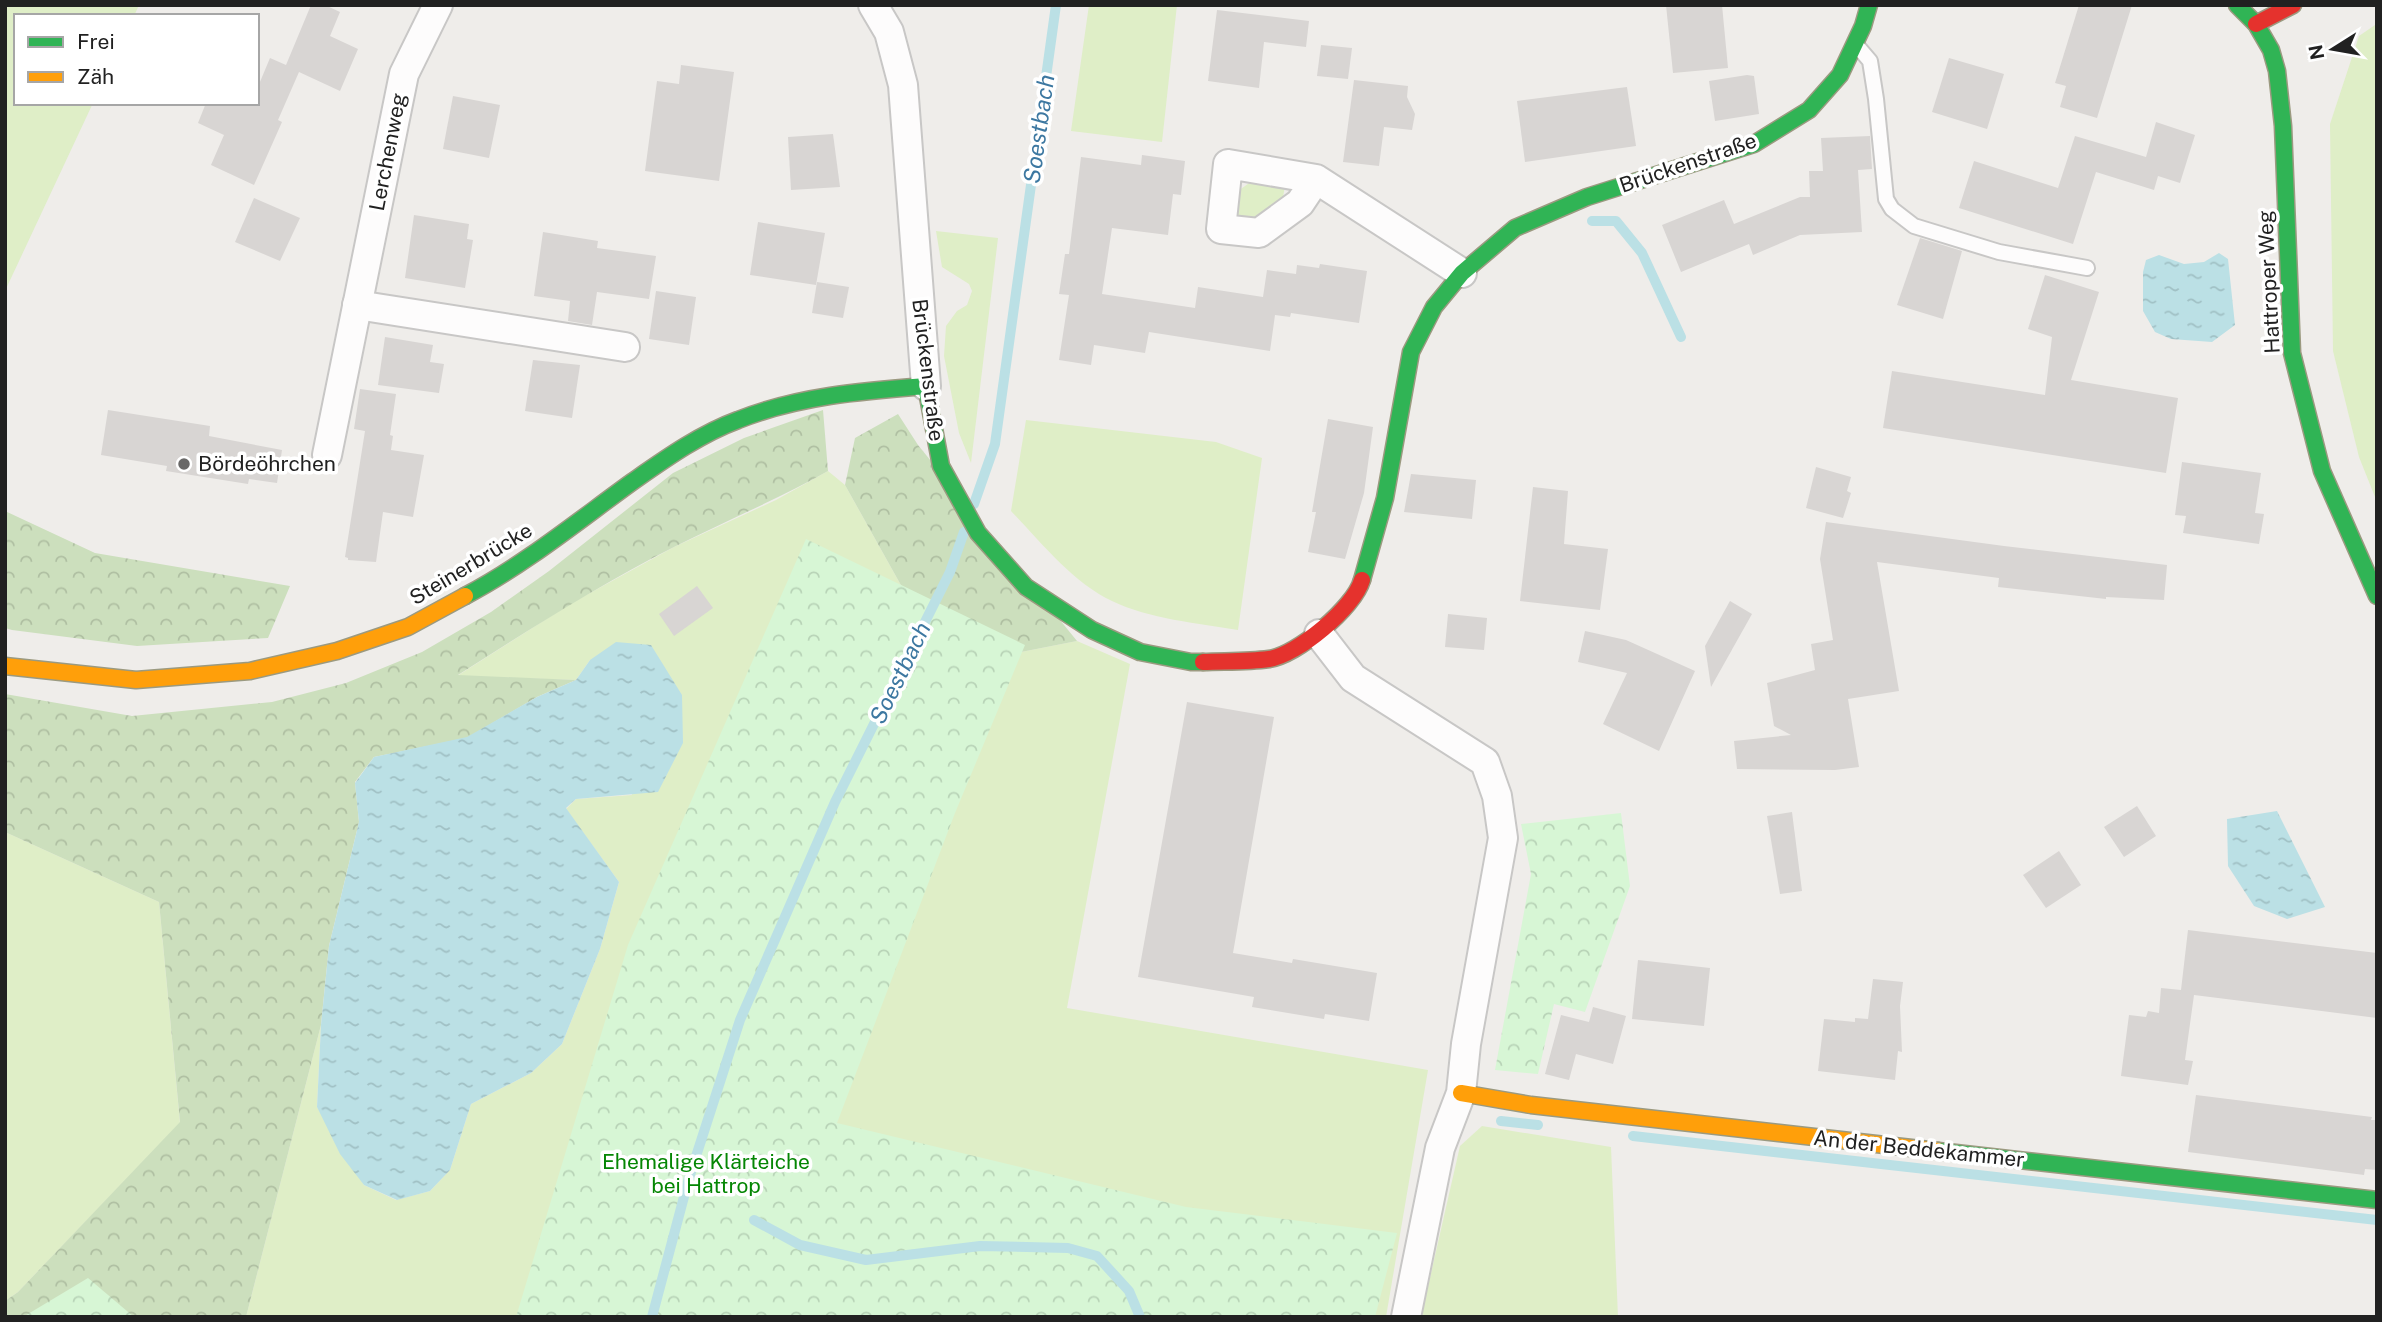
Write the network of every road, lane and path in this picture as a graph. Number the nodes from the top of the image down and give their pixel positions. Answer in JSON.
{"nodes":[{"id":1,"x":438,"y":5,"type":"edge"},
{"id":2,"x":873,"y":5,"type":"edge"},
{"id":3,"x":1869,"y":5,"type":"edge"},
{"id":4,"x":2237,"y":5,"type":"edge"},
{"id":5,"x":2293,"y":5,"type":"edge"},
{"id":6,"x":2256,"y":24,"type":"junction"},
{"id":7,"x":1855,"y":43,"type":"junction"},
{"id":8,"x":1316,"y":180,"type":"dead end"},
{"id":9,"x":2087,"y":268,"type":"dead end"},
{"id":10,"x":1462,"y":273,"type":"junction"},
{"id":11,"x":357,"y":305,"type":"junction"},
{"id":12,"x":625,"y":347,"type":"dead end"},
{"id":13,"x":926,"y":386,"type":"junction"},
{"id":14,"x":327,"y":455,"type":"dead end"},
{"id":15,"x":2377,"y":596,"type":"edge"},
{"id":16,"x":1319,"y":634,"type":"junction"},
{"id":17,"x":5,"y":666,"type":"edge"},
{"id":18,"x":1461,"y":1094,"type":"junction"},
{"id":19,"x":2377,"y":1200,"type":"edge"},
{"id":20,"x":1406,"y":1317,"type":"edge"}],
"edges":[{"from":1,"to":11,"type":"street","name":"Lerchenweg"},
{"from":2,"to":13,"type":"street","name":"Brückenstraße"},
{"from":3,"to":7,"type":"street","name":"Brückenstraße"},
{"from":4,"to":6,"type":"street","name":"Hattroper Weg"},
{"from":5,"to":6,"type":"street"},
{"from":6,"to":15,"type":"street","name":"Hattroper Weg"},
{"from":7,"to":9,"type":"lane"},
{"from":7,"to":10,"type":"street","name":"Brückenstraße"},
{"from":8,"to":10,"type":"street"},
{"from":10,"to":16,"type":"street","name":"Brückenstraße"},
{"from":11,"to":12,"type":"street"},
{"from":11,"to":14,"type":"street","name":"Lerchenweg"},
{"from":13,"to":16,"type":"street","name":"Brückenstraße"},
{"from":13,"to":17,"type":"street","name":"Steinerbrücke"},
{"from":16,"to":18,"type":"street"},
{"from":18,"to":19,"type":"street","name":"An der Beddekammer"},
{"from":18,"to":20,"type":"street"}]}
